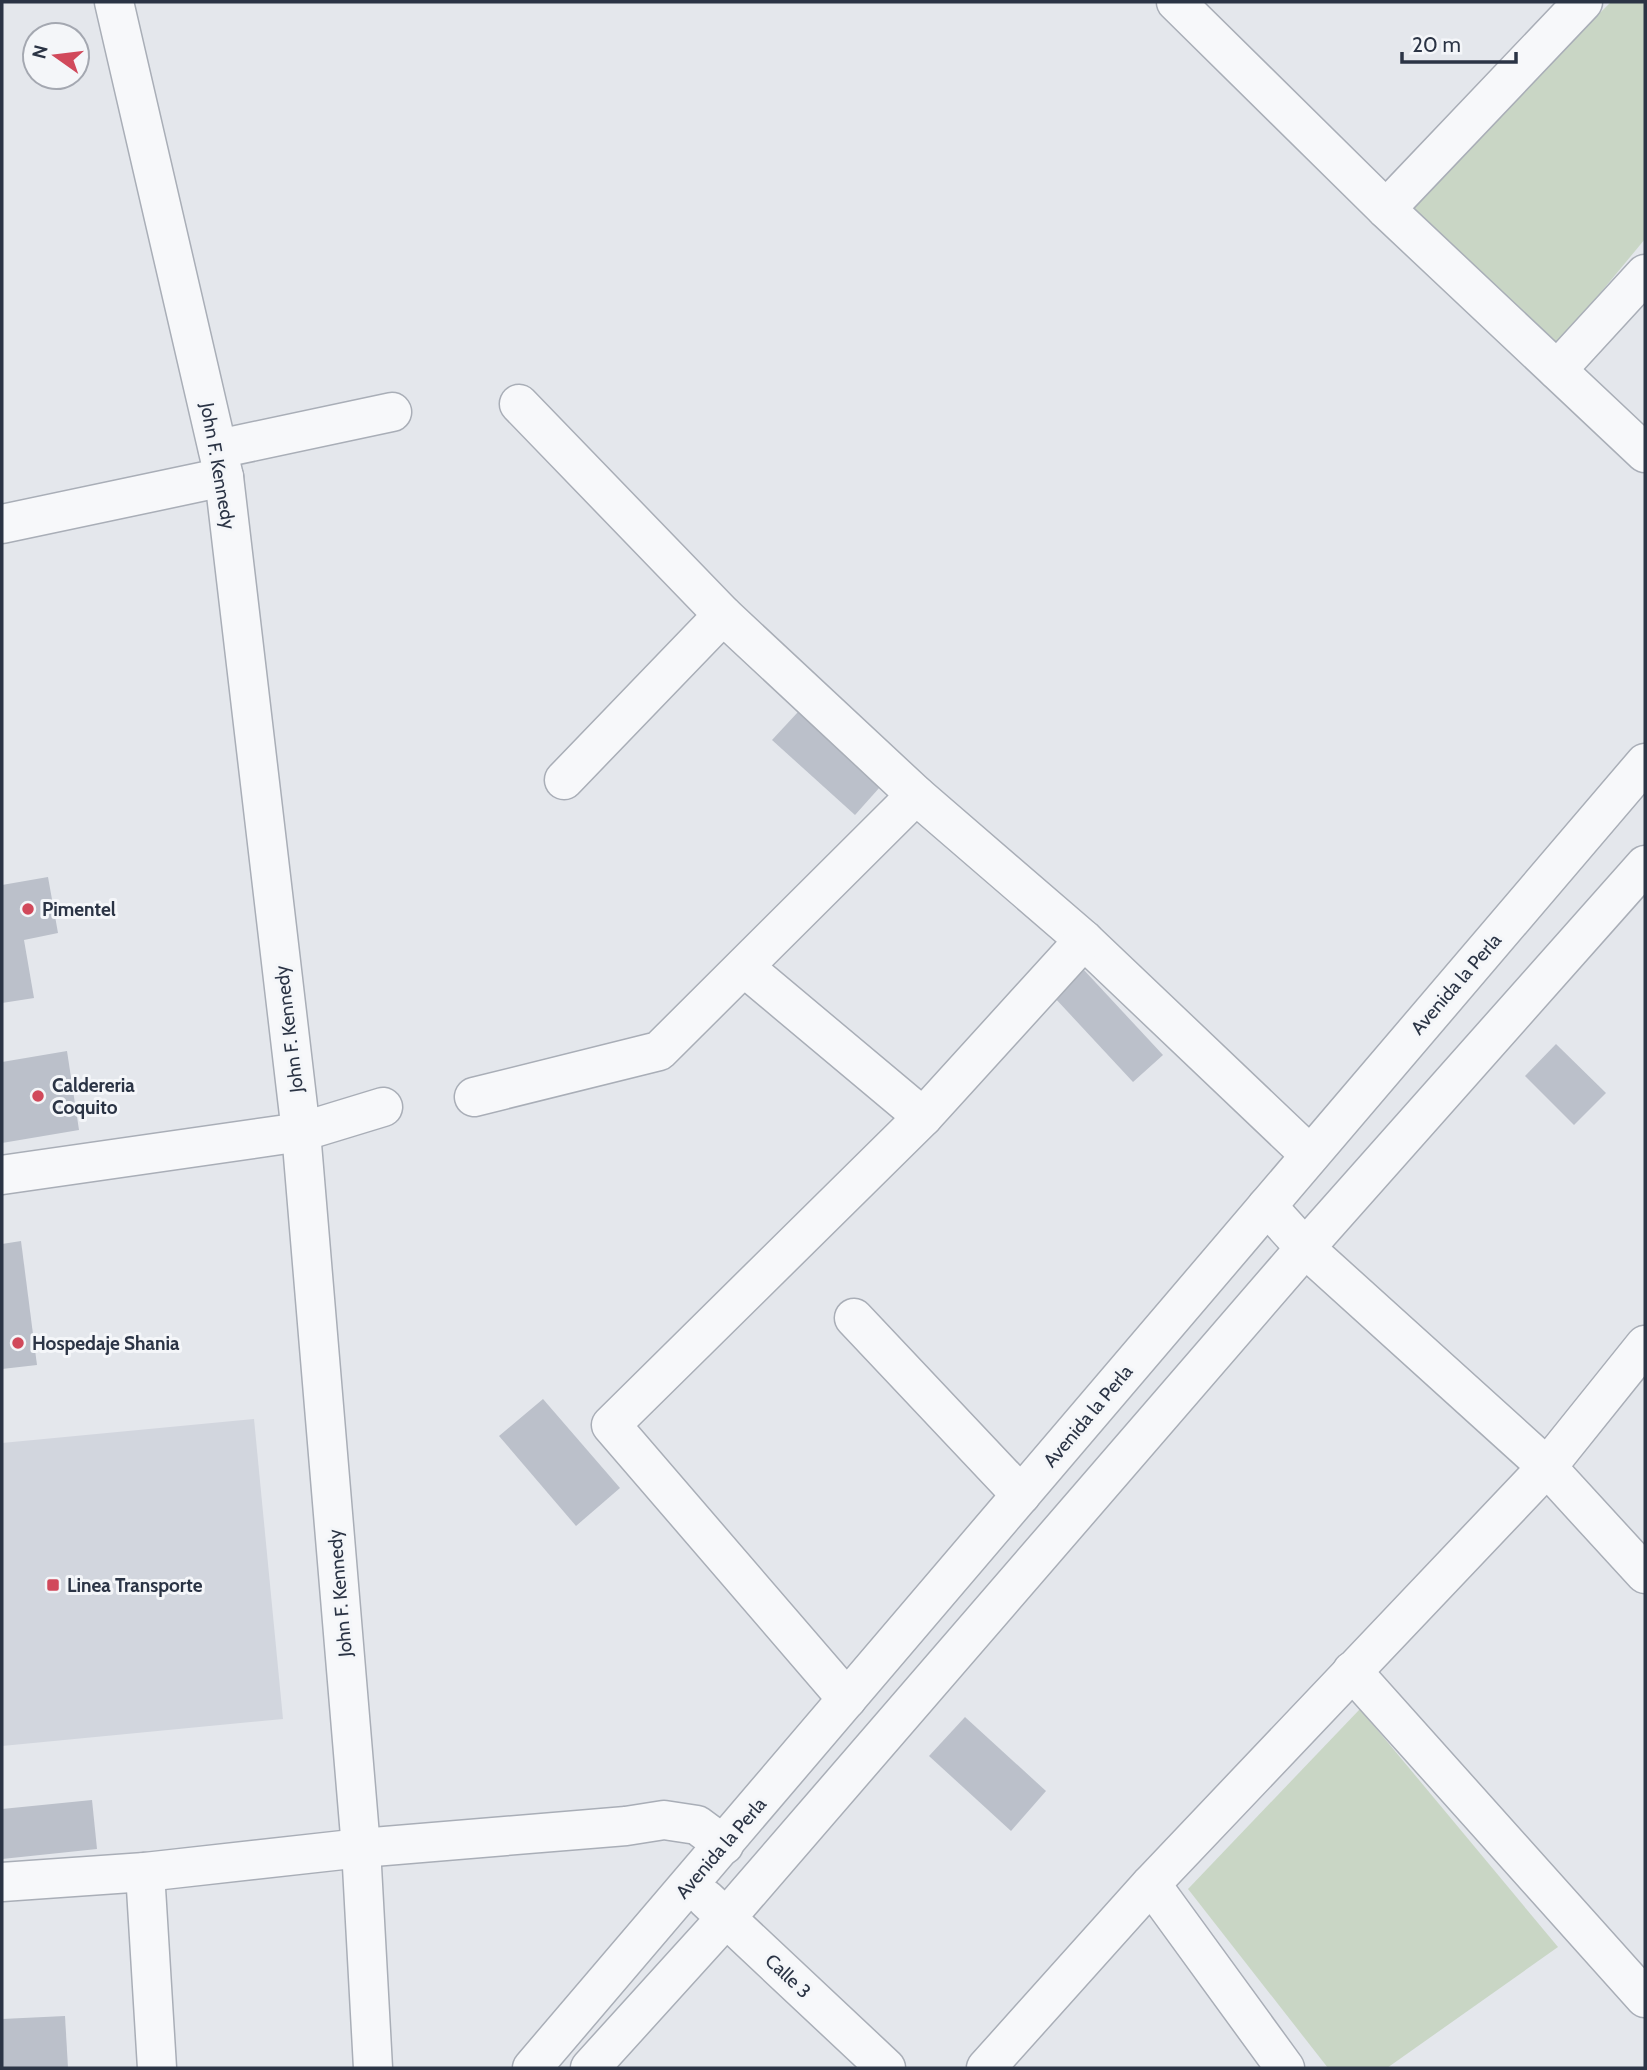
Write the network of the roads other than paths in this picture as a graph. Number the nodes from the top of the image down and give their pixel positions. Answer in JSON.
{"nodes":[{"id":1,"x":114,"y":2,"type":"edge"},
{"id":2,"x":1176,"y":2,"type":"edge"},
{"id":3,"x":1583,"y":2,"type":"edge"},
{"id":4,"x":1386,"y":209,"type":"junction"},
{"id":5,"x":1645,"y":274,"type":"edge"},
{"id":6,"x":1557,"y":370,"type":"junction"},
{"id":7,"x":519,"y":404,"type":"dead end"},
{"id":8,"x":392,"y":412,"type":"dead end"},
{"id":9,"x":1645,"y":453,"type":"edge"},
{"id":10,"x":221,"y":463,"type":"junction"},
{"id":11,"x":2,"y":524,"type":"edge"},
{"id":12,"x":723,"y":615,"type":"junction"},
{"id":13,"x":1645,"y":764,"type":"edge"},
{"id":14,"x":564,"y":780,"type":"dead end"},
{"id":15,"x":916,"y":795,"type":"junction"},
{"id":16,"x":1645,"y":864,"type":"edge"},
{"id":17,"x":1084,"y":940,"type":"junction"},
{"id":18,"x":744,"y":967,"type":"junction"},
{"id":19,"x":474,"y":1097,"type":"dead end"},
{"id":20,"x":383,"y":1107,"type":"dead end"},
{"id":21,"x":923,"y":1117,"type":"junction"},
{"id":22,"x":301,"y":1132,"type":"junction"},
{"id":23,"x":1310,"y":1155,"type":"junction"},
{"id":24,"x":2,"y":1175,"type":"edge"},
{"id":25,"x":1267,"y":1206,"type":"junction"},
{"id":26,"x":1305,"y":1248,"type":"junction"},
{"id":27,"x":855,"y":1318,"type":"dead end"},
{"id":28,"x":1645,"y":1345,"type":"edge"},
{"id":29,"x":1547,"y":1467,"type":"junction"},
{"id":30,"x":1021,"y":1495,"type":"junction"},
{"id":31,"x":1645,"y":1574,"type":"edge"},
{"id":32,"x":1352,"y":1671,"type":"junction"},
{"id":33,"x":847,"y":1699,"type":"junction"},
{"id":34,"x":724,"y":1845,"type":"junction"},
{"id":35,"x":361,"y":1848,"type":"junction"},
{"id":36,"x":145,"y":1872,"type":"junction"},
{"id":37,"x":2,"y":1882,"type":"edge"},
{"id":38,"x":690,"y":1884,"type":"junction"},
{"id":39,"x":1151,"y":1884,"type":"junction"},
{"id":40,"x":726,"y":1918,"type":"junction"},
{"id":41,"x":1645,"y":1998,"type":"edge"},
{"id":42,"x":157,"y":2068,"type":"edge"},
{"id":43,"x":373,"y":2068,"type":"edge"},
{"id":44,"x":532,"y":2068,"type":"edge"},
{"id":45,"x":590,"y":2068,"type":"edge"},
{"id":46,"x":886,"y":2068,"type":"edge"},
{"id":47,"x":986,"y":2068,"type":"edge"},
{"id":48,"x":1285,"y":2068,"type":"edge"}],
"edges":[{"from":1,"to":10,"type":"street","name":"John F. Kennedy"},
{"from":2,"to":4,"type":"street"},
{"from":3,"to":4,"type":"street"},
{"from":4,"to":6,"type":"street"},
{"from":5,"to":6,"type":"street"},
{"from":6,"to":9,"type":"street"},
{"from":7,"to":12,"type":"street"},
{"from":8,"to":10,"type":"street"},
{"from":10,"to":11,"type":"street"},
{"from":10,"to":22,"type":"street","name":"John F. Kennedy"},
{"from":12,"to":14,"type":"street"},
{"from":12,"to":15,"type":"street"},
{"from":13,"to":23,"type":"street","name":"Avenida la Perla"},
{"from":15,"to":17,"type":"street"},
{"from":15,"to":18,"type":"street"},
{"from":16,"to":26,"type":"street"},
{"from":17,"to":21,"type":"street"},
{"from":17,"to":23,"type":"street"},
{"from":18,"to":19,"type":"street"},
{"from":18,"to":21,"type":"street"},
{"from":20,"to":22,"type":"street"},
{"from":21,"to":33,"type":"street"},
{"from":22,"to":24,"type":"street"},
{"from":22,"to":35,"type":"street","name":"John F. Kennedy"},
{"from":23,"to":25,"type":"street","name":"Avenida la Perla"},
{"from":25,"to":26,"type":"street"},
{"from":25,"to":30,"type":"street","name":"Avenida la Perla"},
{"from":26,"to":29,"type":"street"},
{"from":26,"to":40,"type":"street"},
{"from":27,"to":30,"type":"street"},
{"from":28,"to":29,"type":"street"},
{"from":29,"to":31,"type":"street"},
{"from":29,"to":32,"type":"street"},
{"from":30,"to":33,"type":"street","name":"Avenida la Perla"},
{"from":32,"to":39,"type":"street"},
{"from":32,"to":41,"type":"street"},
{"from":33,"to":34,"type":"street","name":"Avenida la Perla"},
{"from":34,"to":35,"type":"street"},
{"from":34,"to":38,"type":"street","name":"Avenida la Perla"},
{"from":35,"to":36,"type":"street"},
{"from":35,"to":43,"type":"street","name":"John F. Kennedy"},
{"from":36,"to":37,"type":"street"},
{"from":36,"to":42,"type":"street"},
{"from":38,"to":40,"type":"street","name":"Calle 3"},
{"from":38,"to":44,"type":"street","name":"Avenida la Perla"},
{"from":39,"to":47,"type":"street"},
{"from":39,"to":48,"type":"street"},
{"from":40,"to":45,"type":"street"},
{"from":40,"to":46,"type":"street","name":"Calle 3"}]}
